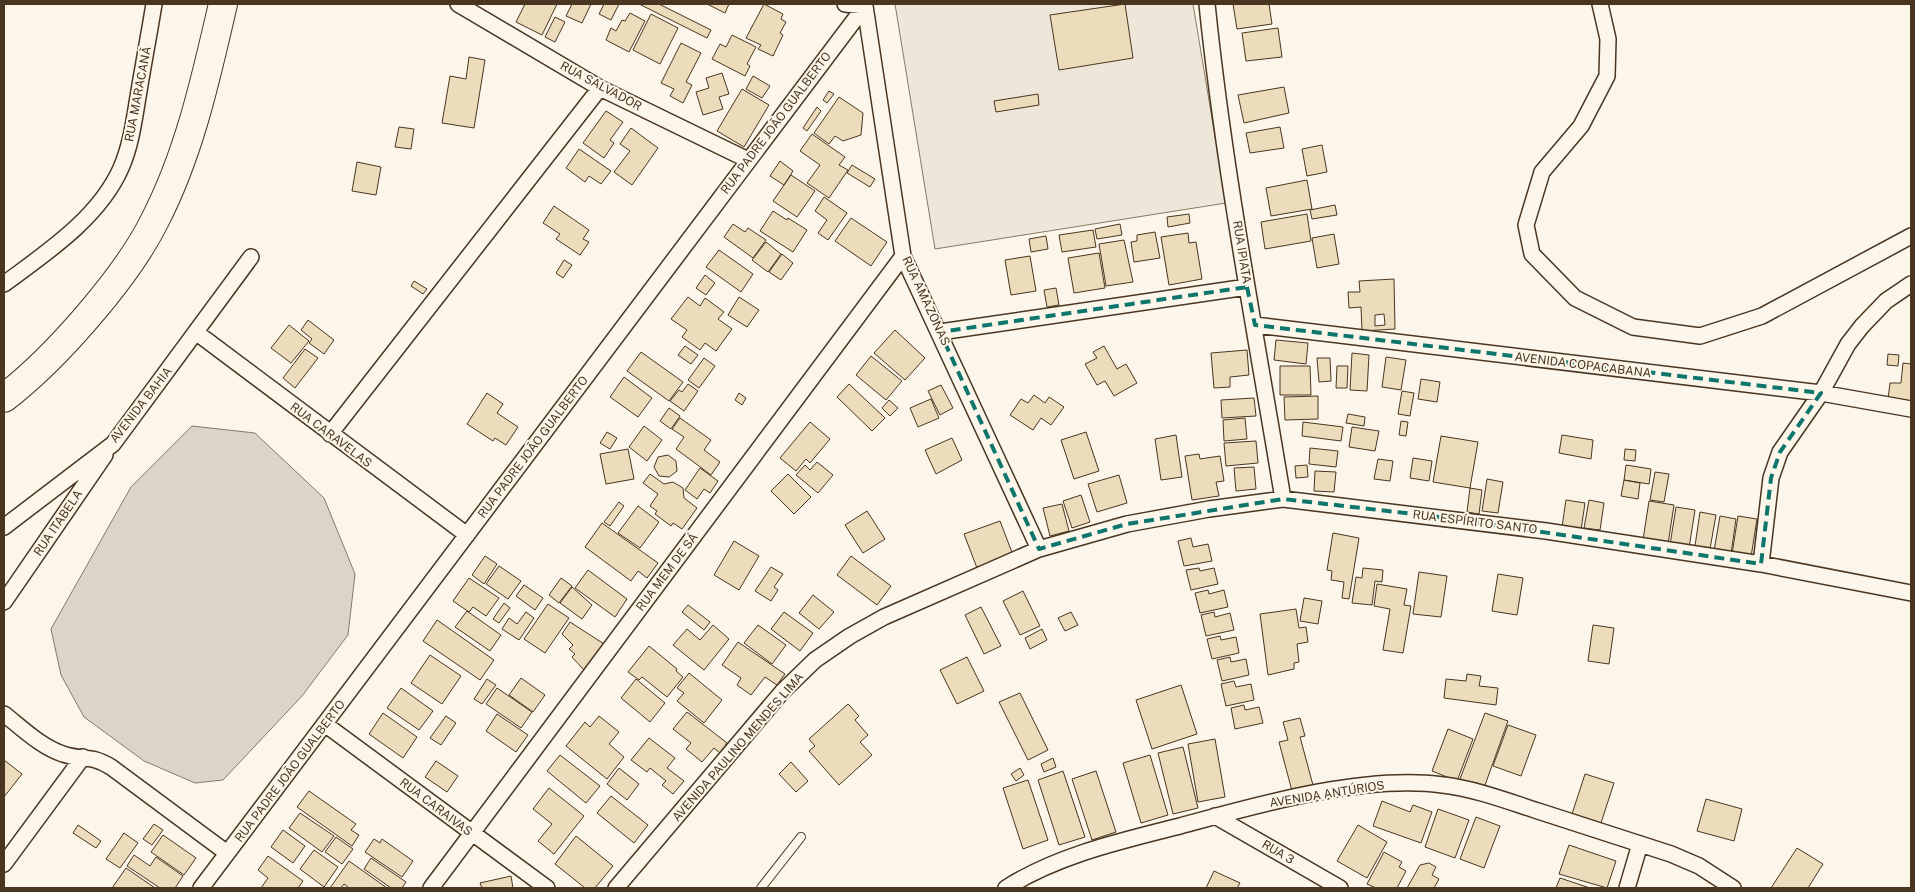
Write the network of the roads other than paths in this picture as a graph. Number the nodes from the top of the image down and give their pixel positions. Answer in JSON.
{"nodes":[{"id":1,"x":154,"y":4,"type":"edge"},
{"id":2,"x":223,"y":4,"type":"edge"},
{"id":3,"x":458,"y":4,"type":"edge"},
{"id":4,"x":844,"y":4,"type":"edge"},
{"id":5,"x":1207,"y":4,"type":"edge"},
{"id":6,"x":1600,"y":4,"type":"edge"},
{"id":7,"x":865,"y":6,"type":"junction"},
{"id":8,"x":600,"y":88,"type":"junction"},
{"id":9,"x":748,"y":160,"type":"junction"},
{"id":10,"x":1911,"y":236,"type":"edge"},
{"id":11,"x":903,"y":256,"type":"junction"},
{"id":12,"x":251,"y":257,"type":"dead end"},
{"id":13,"x":4,"y":284,"type":"edge"},
{"id":14,"x":1911,"y":284,"type":"edge"},
{"id":15,"x":1247,"y":287,"type":"junction"},
{"id":16,"x":1255,"y":325,"type":"junction"},
{"id":17,"x":197,"y":332,"type":"junction"},
{"id":18,"x":940,"y":332,"type":"junction"},
{"id":19,"x":1821,"y":393,"type":"junction"},
{"id":20,"x":4,"y":398,"type":"edge"},
{"id":21,"x":1911,"y":409,"type":"edge"},
{"id":22,"x":330,"y":434,"type":"junction"},
{"id":23,"x":113,"y":444,"type":"junction"},
{"id":24,"x":1283,"y":499,"type":"junction"},
{"id":25,"x":4,"y":527,"type":"edge"},
{"id":26,"x":467,"y":535,"type":"junction"},
{"id":27,"x":1039,"y":549,"type":"junction"},
{"id":28,"x":1761,"y":564,"type":"junction"},
{"id":29,"x":1911,"y":592,"type":"edge"},
{"id":30,"x":4,"y":602,"type":"edge"},
{"id":31,"x":4,"y":714,"type":"edge"},
{"id":32,"x":326,"y":725,"type":"junction"},
{"id":33,"x":82,"y":757,"type":"junction"},
{"id":34,"x":1215,"y":816,"type":"junction"},
{"id":35,"x":472,"y":834,"type":"junction"},
{"id":36,"x":801,"y":837,"type":"dead end"},
{"id":37,"x":1640,"y":844,"type":"junction"},
{"id":38,"x":227,"y":853,"type":"junction"},
{"id":39,"x":4,"y":864,"type":"edge"},
{"id":40,"x":201,"y":888,"type":"edge"},
{"id":41,"x":431,"y":888,"type":"edge"},
{"id":42,"x":547,"y":888,"type":"edge"},
{"id":43,"x":616,"y":888,"type":"edge"},
{"id":44,"x":761,"y":888,"type":"edge"},
{"id":45,"x":1006,"y":888,"type":"edge"},
{"id":46,"x":1340,"y":888,"type":"edge"},
{"id":47,"x":1627,"y":888,"type":"edge"},
{"id":48,"x":1733,"y":888,"type":"edge"}],
"edges":[{"from":1,"to":13,"type":"street","name":"RUA MARACANÃ"},
{"from":2,"to":20,"type":"highway"},
{"from":3,"to":8,"type":"street","name":"RUA SALVADOR"},
{"from":4,"to":7,"type":"street"},
{"from":5,"to":15,"type":"street","name":"RUA IPIATA"},
{"from":6,"to":10,"type":"street"},
{"from":7,"to":9,"type":"street","name":"RUA PADRE JOÃO GUALBERTO"},
{"from":7,"to":11,"type":"street","name":"RUA AMAZONAS"},
{"from":8,"to":9,"type":"street","name":"RUA SALVADOR"},
{"from":8,"to":22,"type":"street"},
{"from":9,"to":26,"type":"street","name":"RUA PADRE JOÃO GUALBERTO"},
{"from":11,"to":18,"type":"street","name":"RUA AMAZONAS"},
{"from":11,"to":35,"type":"street","name":"RUA MEM DE SÁ"},
{"from":12,"to":17,"type":"street","name":"AVENIDA BAHIA"},
{"from":14,"to":19,"type":"street"},
{"from":15,"to":16,"type":"street","name":"RUA IPIATA"},
{"from":15,"to":18,"type":"street"},
{"from":16,"to":19,"type":"street","name":"AVENIDA COPACABANA"},
{"from":16,"to":24,"type":"street","name":"RUA IPIATA"},
{"from":17,"to":22,"type":"street","name":"RUA CARAVELAS"},
{"from":17,"to":23,"type":"street","name":"AVENIDA BAHIA"},
{"from":18,"to":27,"type":"street","name":"RUA AMAZONAS"},
{"from":19,"to":21,"type":"street","name":"AVENIDA COPACABANA"},
{"from":19,"to":28,"type":"street"},
{"from":22,"to":26,"type":"street","name":"RUA CARAVELAS"},
{"from":23,"to":25,"type":"street","name":"AVENIDA BAHIA"},
{"from":23,"to":30,"type":"street","name":"RUA ITABELA"},
{"from":24,"to":27,"type":"street","name":"RUA ESPÍRITO SANTO"},
{"from":24,"to":28,"type":"street","name":"RUA ESPÍRITO SANTO"},
{"from":26,"to":32,"type":"street","name":"RUA PADRE JOÃO GUALBERTO"},
{"from":27,"to":43,"type":"street","name":"AVENIDA PAULINO MENDES LIMA"},
{"from":28,"to":29,"type":"street","name":"RUA ESPÍRITO SANTO"},
{"from":31,"to":33,"type":"street"},
{"from":32,"to":35,"type":"street","name":"RUA CARAIVAS"},
{"from":32,"to":38,"type":"street","name":"RUA PADRE JOÃO GUALBERTO"},
{"from":33,"to":38,"type":"street"},
{"from":33,"to":39,"type":"street"},
{"from":34,"to":37,"type":"street","name":"AVENIDA ANTÚRIOS"},
{"from":34,"to":45,"type":"street","name":"AVENIDA ANTÚRIOS"},
{"from":34,"to":46,"type":"street","name":"RUA 3"},
{"from":35,"to":41,"type":"street","name":"RUA MEM DE SÁ"},
{"from":35,"to":42,"type":"street","name":"RUA CARAIVAS"},
{"from":36,"to":44,"type":"lane"},
{"from":37,"to":47,"type":"street"},
{"from":37,"to":48,"type":"street","name":"AVENIDA ANTÚRIOS"},
{"from":38,"to":40,"type":"street","name":"RUA PADRE JOÃO GUALBERTO"}]}
